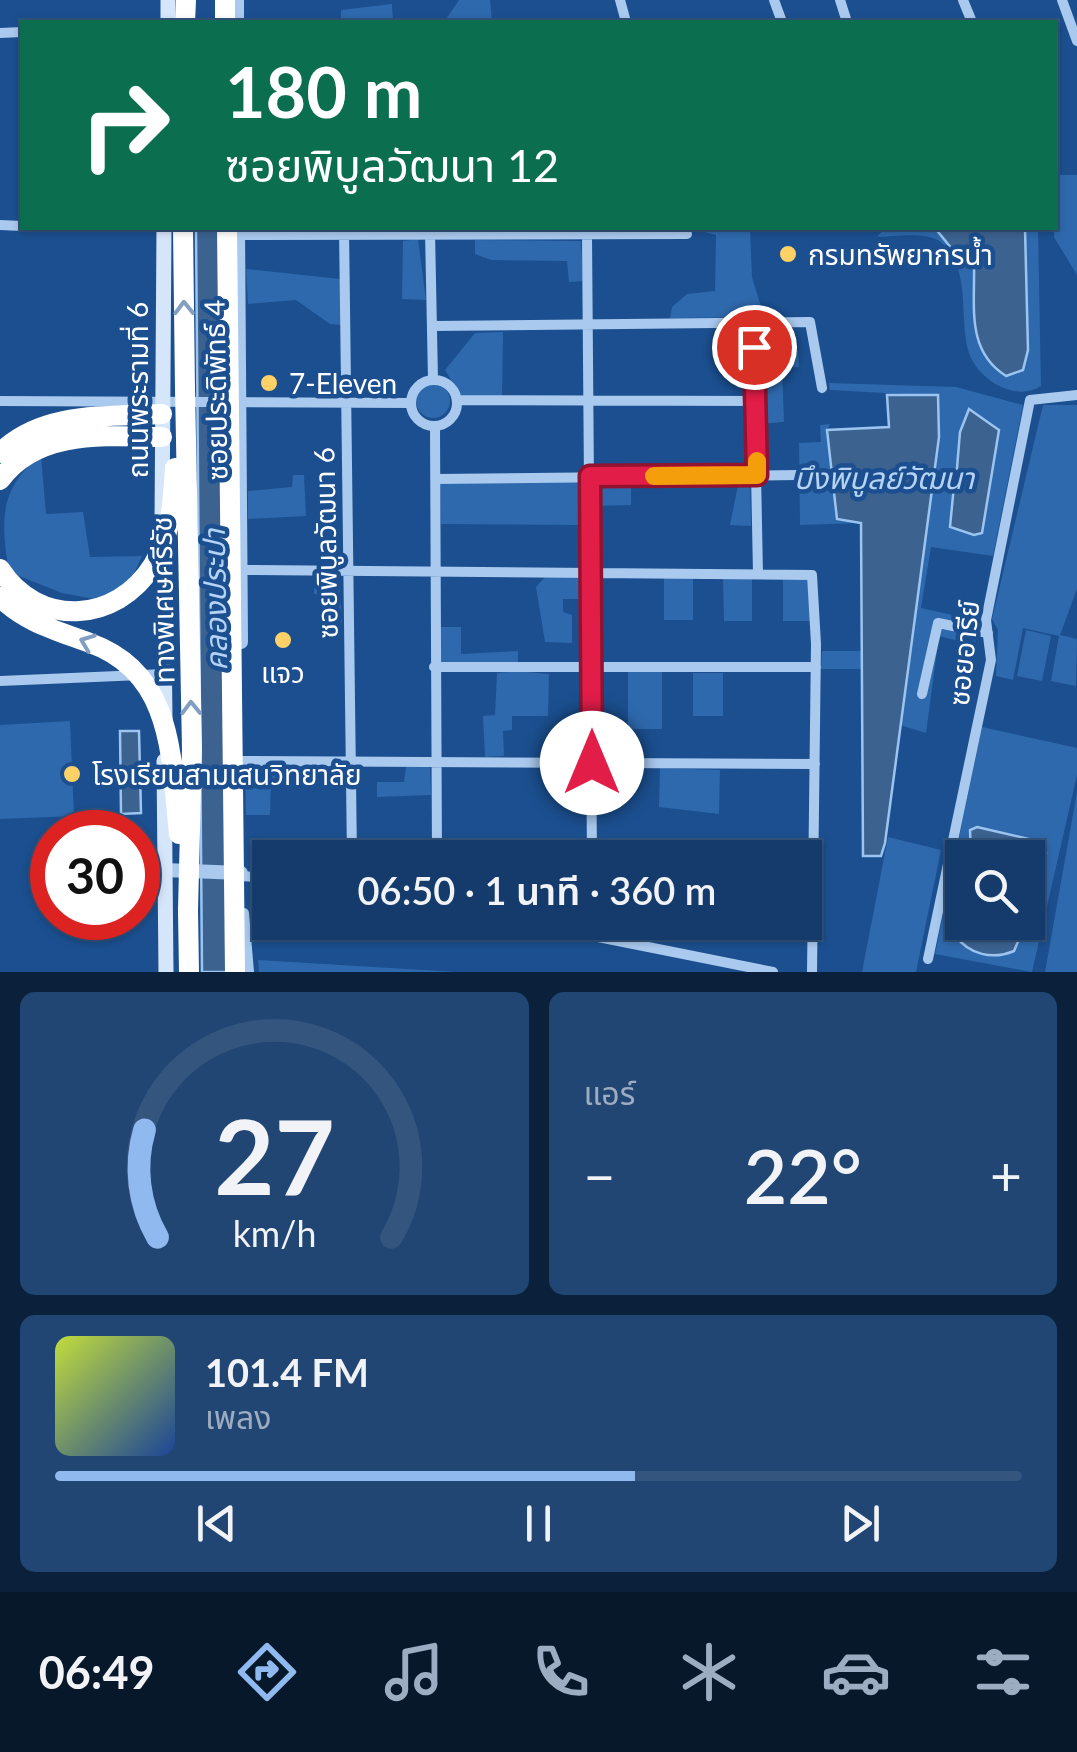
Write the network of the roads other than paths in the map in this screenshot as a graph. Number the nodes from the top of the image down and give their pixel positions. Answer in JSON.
{"nodes":[{"id":1,"x":1062,"y":0,"type":"edge"},
{"id":2,"x":1077,"y":41,"type":"edge"},
{"id":3,"x":164,"y":230,"type":"edge"},
{"id":4,"x":183,"y":230,"type":"edge"},
{"id":5,"x":234,"y":230,"type":"edge"},
{"id":6,"x":510,"y":230,"type":"edge"},
{"id":7,"x":430,"y":231,"type":"edge"},
{"id":8,"x":344,"y":232,"type":"edge"},
{"id":9,"x":688,"y":234,"type":"dead end"},
{"id":10,"x":587,"y":235,"type":"junction"},
{"id":11,"x":753,"y":323,"type":"junction"},
{"id":12,"x":588,"y":324,"type":"junction"},
{"id":13,"x":433,"y":326,"type":"junction"},
{"id":14,"x":433,"y":380,"type":"junction"},
{"id":15,"x":822,"y":388,"type":"dead end"},
{"id":16,"x":1077,"y":395,"type":"edge"},
{"id":17,"x":457,"y":400,"type":"junction"},
{"id":18,"x":0,"y":401,"type":"edge"},
{"id":19,"x":171,"y":401,"type":"junction"},
{"id":20,"x":755,"y":401,"type":"junction"},
{"id":21,"x":235,"y":402,"type":"junction"},
{"id":22,"x":346,"y":402,"type":"junction"},
{"id":23,"x":411,"y":402,"type":"junction"},
{"id":24,"x":588,"y":402,"type":"junction"},
{"id":25,"x":435,"y":426,"type":"junction"},
{"id":26,"x":162,"y":438,"type":"junction"},
{"id":27,"x":0,"y":454,"type":"edge"},
{"id":28,"x":757,"y":475,"type":"junction"},
{"id":29,"x":590,"y":476,"type":"junction"},
{"id":30,"x":798,"y":476,"type":"dead end"},
{"id":31,"x":436,"y":478,"type":"junction"},
{"id":32,"x":0,"y":480,"type":"edge"},
{"id":33,"x":0,"y":569,"type":"edge"},
{"id":34,"x":242,"y":570,"type":"junction"},
{"id":35,"x":347,"y":571,"type":"junction"},
{"id":36,"x":436,"y":571,"type":"junction"},
{"id":37,"x":592,"y":572,"type":"junction"},
{"id":38,"x":758,"y":574,"type":"junction"},
{"id":39,"x":0,"y":597,"type":"edge"},
{"id":40,"x":988,"y":633,"type":"junction"},
{"id":41,"x":434,"y":667,"type":"junction"},
{"id":42,"x":592,"y":667,"type":"junction"},
{"id":43,"x":816,"y":667,"type":"junction"},
{"id":44,"x":165,"y":674,"type":"junction"},
{"id":45,"x":0,"y":681,"type":"edge"},
{"id":46,"x":922,"y":694,"type":"dead end"},
{"id":47,"x":240,"y":762,"type":"junction"},
{"id":48,"x":350,"y":762,"type":"junction"},
{"id":49,"x":437,"y":762,"type":"junction"},
{"id":50,"x":592,"y":763,"type":"junction"},
{"id":51,"x":815,"y":764,"type":"junction"},
{"id":52,"x":352,"y":840,"type":"edge"},
{"id":53,"x":437,"y":840,"type":"edge"},
{"id":54,"x":592,"y":840,"type":"edge"},
{"id":55,"x":814,"y":840,"type":"edge"},
{"id":56,"x":164,"y":870,"type":"junction"},
{"id":57,"x":234,"y":873,"type":"junction"},
{"id":58,"x":252,"y":876,"type":"edge"},
{"id":59,"x":188,"y":910,"type":"junction"},
{"id":60,"x":638,"y":940,"type":"edge"},
{"id":61,"x":813,"y":940,"type":"edge"},
{"id":62,"x":928,"y":959,"type":"dead end"},
{"id":63,"x":166,"y":972,"type":"edge"},
{"id":64,"x":189,"y":972,"type":"edge"},
{"id":65,"x":235,"y":972,"type":"edge"},
{"id":66,"x":249,"y":972,"type":"edge"},
{"id":67,"x":773,"y":972,"type":"edge"},
{"id":68,"x":812,"y":972,"type":"edge"}],
"edges":[{"from":1,"to":2,"type":"street"},
{"from":3,"to":19,"type":"main road","name":"ถนนพระรามที่ 6"},
{"from":19,"to":4,"type":"highway","name":"ทางพิเศษศรีรัช","one_way":true},
{"from":5,"to":8,"type":"street"},
{"from":5,"to":21,"type":"street","name":"ซอยประดิพัทธ์ 4"},
{"from":5,"to":65,"type":"highway","bridge":true},
{"from":6,"to":7,"type":"street"},
{"from":6,"to":10,"type":"street"},
{"from":7,"to":8,"type":"street"},
{"from":7,"to":13,"type":"street"},
{"from":8,"to":22,"type":"street","name":"ซอยพิบูลวัฒนา 6"},
{"from":9,"to":10,"type":"street"},
{"from":10,"to":12,"type":"street"},
{"from":11,"to":12,"type":"street"},
{"from":11,"to":15,"type":"street"},
{"from":11,"to":20,"type":"street"},
{"from":12,"to":13,"type":"street"},
{"from":12,"to":24,"type":"street"},
{"from":13,"to":14,"type":"street"},
{"from":14,"to":17,"type":"street"},
{"from":14,"to":23,"type":"street"},
{"from":16,"to":40,"type":"street","name":"ซอยอารีย์"},
{"from":17,"to":24,"type":"street"},
{"from":17,"to":25,"type":"street"},
{"from":18,"to":19,"type":"street"},
{"from":19,"to":21,"type":"street"},
{"from":19,"to":26,"type":"main road","name":"ถนนพระรามที่ 6"},
{"from":19,"to":27,"type":"highway"},
{"from":19,"to":33,"type":"highway","bridge":true},
{"from":59,"to":19,"type":"highway","name":"ทางพิเศษศรีรัช","one_way":true,"bridge":true},
{"from":20,"to":24,"type":"street"},
{"from":20,"to":28,"type":"street"},
{"from":21,"to":22,"type":"street"},
{"from":21,"to":34,"type":"street","name":"ซอยประดิพัทธ์ 4"},
{"from":22,"to":23,"type":"street"},
{"from":22,"to":35,"type":"street","name":"ซอยพิบูลวัฒนา 6"},
{"from":23,"to":25,"type":"street"},
{"from":24,"to":29,"type":"street"},
{"from":25,"to":31,"type":"street"},
{"from":26,"to":32,"type":"highway"},
{"from":26,"to":44,"type":"main road","name":"ถนนพระรามที่ 6"},
{"from":28,"to":29,"type":"street"},
{"from":28,"to":30,"type":"street"},
{"from":28,"to":38,"type":"street"},
{"from":29,"to":31,"type":"street"},
{"from":29,"to":37,"type":"street"},
{"from":31,"to":36,"type":"street"},
{"from":34,"to":35,"type":"street"},
{"from":34,"to":47,"type":"street","name":"ซอยประดิพัทธ์ 4"},
{"from":35,"to":36,"type":"street"},
{"from":35,"to":48,"type":"street","name":"ซอยพิบูลวัฒนา 6"},
{"from":36,"to":37,"type":"street"},
{"from":36,"to":41,"type":"street"},
{"from":37,"to":38,"type":"street"},
{"from":37,"to":42,"type":"street"},
{"from":38,"to":43,"type":"street"},
{"from":59,"to":39,"type":"highway","one_way":true,"bridge":true},
{"from":40,"to":46,"type":"street"},
{"from":40,"to":62,"type":"street","name":"ซอยอารีย์"},
{"from":41,"to":42,"type":"street"},
{"from":41,"to":49,"type":"street"},
{"from":42,"to":43,"type":"street"},
{"from":42,"to":50,"type":"street"},
{"from":43,"to":51,"type":"street"},
{"from":44,"to":45,"type":"street"},
{"from":44,"to":56,"type":"main road","name":"ถนนพระรามที่ 6"},
{"from":47,"to":48,"type":"street"},
{"from":47,"to":57,"type":"street","name":"ซอยประดิพัทธ์ 4"},
{"from":48,"to":49,"type":"street"},
{"from":48,"to":52,"type":"street","name":"ซอยพิบูลวัฒนา 6"},
{"from":49,"to":50,"type":"street"},
{"from":49,"to":53,"type":"street"},
{"from":50,"to":51,"type":"street"},
{"from":50,"to":54,"type":"street"},
{"from":51,"to":55,"type":"street"},
{"from":56,"to":57,"type":"street"},
{"from":56,"to":63,"type":"main road","name":"ถนนพระรามที่ 6"},
{"from":57,"to":58,"type":"street"},
{"from":57,"to":66,"type":"street","name":"ซอยประดิพัทธ์ 4"},
{"from":59,"to":64,"type":"highway","name":"ทางพิเศษศรีรัช"},
{"from":60,"to":67,"type":"street"},
{"from":61,"to":68,"type":"street"}]}
